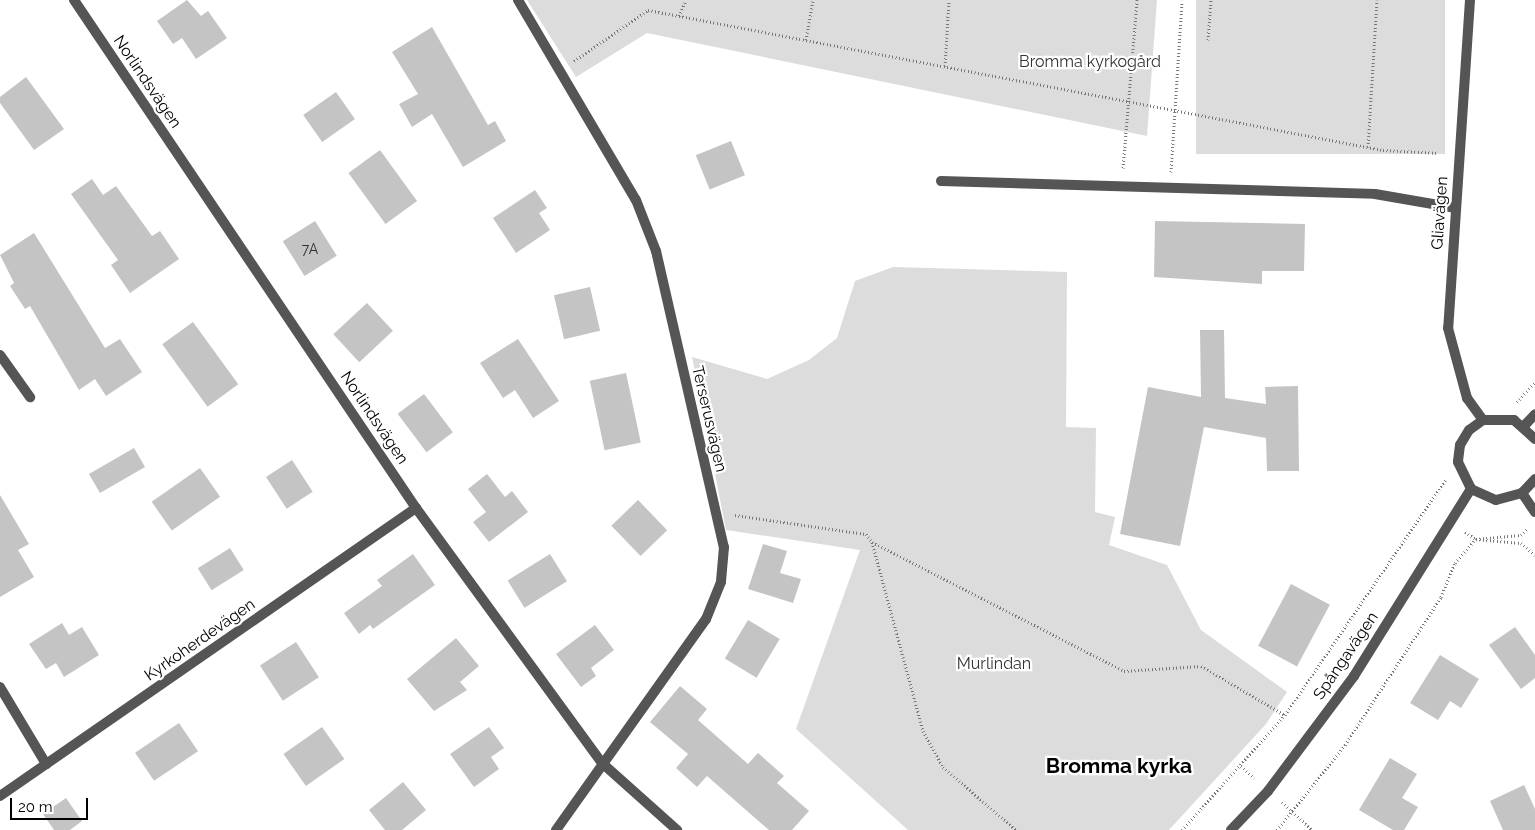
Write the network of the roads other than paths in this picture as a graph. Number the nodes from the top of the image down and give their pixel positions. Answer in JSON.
{"nodes":[{"id":1,"x":74,"y":0,"type":"edge"},
{"id":2,"x":518,"y":0,"type":"edge"},
{"id":3,"x":1470,"y":0,"type":"edge"},
{"id":4,"x":941,"y":181,"type":"dead end"},
{"id":5,"x":1456,"y":208,"type":"junction"},
{"id":6,"x":0,"y":355,"type":"edge"},
{"id":7,"x":30,"y":396,"type":"dead end"},
{"id":8,"x":1535,"y":414,"type":"edge"},
{"id":9,"x":1483,"y":420,"type":"junction"},
{"id":10,"x":1524,"y":426,"type":"junction"},
{"id":11,"x":1535,"y":439,"type":"edge"},
{"id":12,"x":1535,"y":479,"type":"edge"},
{"id":13,"x":1471,"y":489,"type":"junction"},
{"id":14,"x":1522,"y":493,"type":"junction"},
{"id":15,"x":416,"y":508,"type":"junction"},
{"id":16,"x":1535,"y":512,"type":"edge"},
{"id":17,"x":0,"y":687,"type":"edge"},
{"id":18,"x":602,"y":763,"type":"junction"},
{"id":19,"x":46,"y":764,"type":"junction"},
{"id":20,"x":0,"y":796,"type":"edge"},
{"id":21,"x":556,"y":830,"type":"edge"},
{"id":22,"x":677,"y":830,"type":"edge"},
{"id":23,"x":1231,"y":830,"type":"edge"}],
"edges":[{"from":1,"to":15,"type":"street","name":"Norlindsvägen"},
{"from":2,"to":18,"type":"street","name":"Terserusvägen"},
{"from":3,"to":5,"type":"street","name":"Gliavägen"},
{"from":4,"to":5,"type":"street"},
{"from":5,"to":9,"type":"street","name":"Gliavägen"},
{"from":6,"to":7,"type":"street"},
{"from":8,"to":10,"type":"street"},
{"from":9,"to":10,"type":"street"},
{"from":9,"to":13,"type":"street"},
{"from":10,"to":11,"type":"street"},
{"from":12,"to":14,"type":"street"},
{"from":13,"to":14,"type":"street"},
{"from":13,"to":23,"type":"street","name":"Spångavägen"},
{"from":14,"to":16,"type":"street"},
{"from":15,"to":18,"type":"street","name":"Norlindsvägen"},
{"from":15,"to":19,"type":"street","name":"Kyrkoherdevägen"},
{"from":17,"to":19,"type":"street"},
{"from":18,"to":21,"type":"street","name":"Terserusvägen"},
{"from":18,"to":22,"type":"street","name":"Norlindsvägen"},
{"from":19,"to":20,"type":"street","name":"Kyrkoherdevägen"}]}
